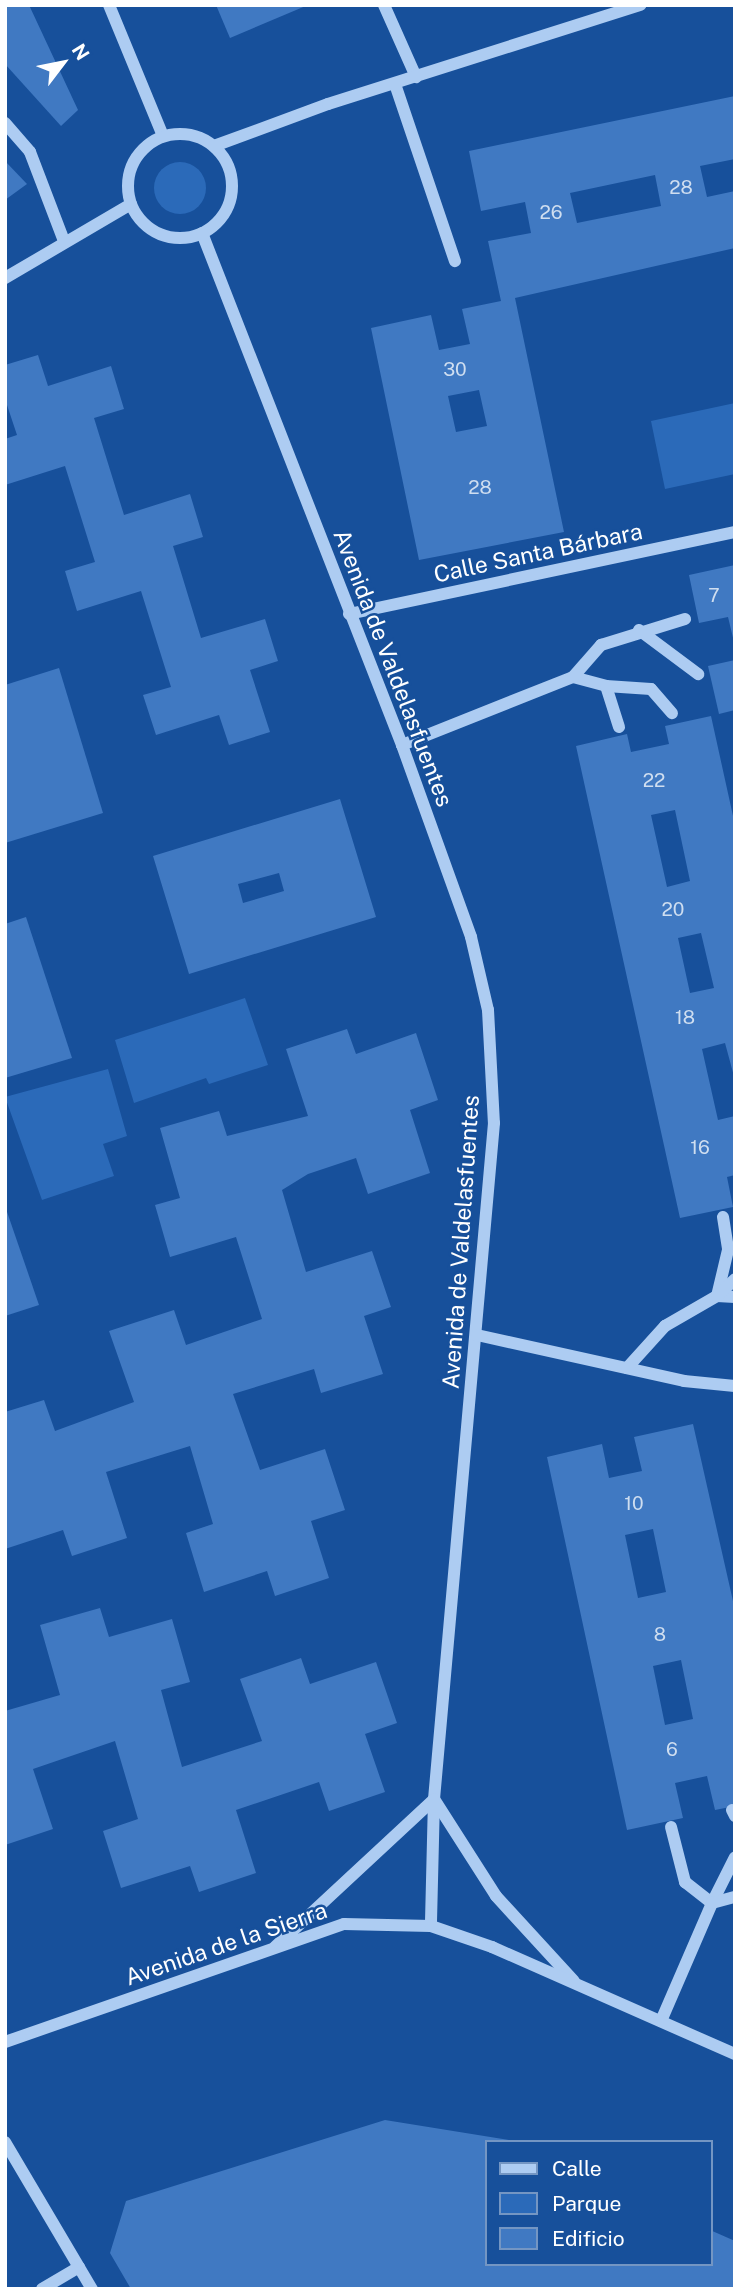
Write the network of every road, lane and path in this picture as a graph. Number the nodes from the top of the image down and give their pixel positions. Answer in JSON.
{"nodes":[{"id":1,"x":109,"y":5,"type":"edge"},
{"id":2,"x":384,"y":5,"type":"edge"},
{"id":3,"x":641,"y":5,"type":"edge"},
{"id":4,"x":416,"y":77,"type":"junction"},
{"id":5,"x":395,"y":84,"type":"junction"},
{"id":6,"x":5,"y":123,"type":"edge"},
{"id":7,"x":163,"y":136,"type":"junction"},
{"id":8,"x":215,"y":146,"type":"junction"},
{"id":9,"x":131,"y":204,"type":"junction"},
{"id":10,"x":202,"y":233,"type":"junction"},
{"id":11,"x":64,"y":241,"type":"junction"},
{"id":12,"x":455,"y":261,"type":"dead end"},
{"id":13,"x":5,"y":278,"type":"edge"},
{"id":14,"x":735,"y":532,"type":"edge"},
{"id":15,"x":349,"y":614,"type":"junction"},
{"id":16,"x":685,"y":619,"type":"dead end"},
{"id":17,"x":639,"y":630,"type":"junction"},
{"id":18,"x":698,"y":674,"type":"dead end"},
{"id":19,"x":573,"y":677,"type":"junction"},
{"id":20,"x":606,"y":686,"type":"junction"},
{"id":21,"x":672,"y":713,"type":"dead end"},
{"id":22,"x":619,"y":727,"type":"dead end"},
{"id":23,"x":402,"y":744,"type":"junction"},
{"id":24,"x":723,"y":1217,"type":"dead end"},
{"id":25,"x":735,"y":1279,"type":"edge"},
{"id":26,"x":717,"y":1296,"type":"junction"},
{"id":27,"x":735,"y":1297,"type":"edge"},
{"id":28,"x":477,"y":1335,"type":"junction"},
{"id":29,"x":627,"y":1368,"type":"junction"},
{"id":30,"x":735,"y":1386,"type":"edge"},
{"id":31,"x":434,"y":1799,"type":"junction"},
{"id":32,"x":671,"y":1827,"type":"dead end"},
{"id":33,"x":735,"y":1857,"type":"edge"},
{"id":34,"x":735,"y":1897,"type":"edge"},
{"id":35,"x":712,"y":1903,"type":"junction"},
{"id":36,"x":431,"y":1926,"type":"junction"},
{"id":37,"x":270,"y":1952,"type":"junction"},
{"id":38,"x":577,"y":1984,"type":"junction"},
{"id":39,"x":661,"y":2021,"type":"junction"},
{"id":40,"x":5,"y":2042,"type":"edge"},
{"id":41,"x":735,"y":2054,"type":"edge"},
{"id":42,"x":5,"y":2141,"type":"edge"},
{"id":43,"x":79,"y":2267,"type":"junction"},
{"id":44,"x":42,"y":2289,"type":"edge"},
{"id":45,"x":92,"y":2289,"type":"edge"}],
"edges":[{"from":1,"to":7,"type":"street"},
{"from":2,"to":4,"type":"street"},
{"from":3,"to":4,"type":"street"},
{"from":4,"to":5,"type":"street"},
{"from":5,"to":8,"type":"street"},
{"from":5,"to":12,"type":"street"},
{"from":6,"to":11,"type":"street"},
{"from":7,"to":8,"type":"street"},
{"from":7,"to":9,"type":"street"},
{"from":8,"to":10,"type":"street"},
{"from":9,"to":10,"type":"street"},
{"from":9,"to":11,"type":"street"},
{"from":10,"to":15,"type":"street","name":"Avenida de Valdelasfuentes"},
{"from":11,"to":13,"type":"street"},
{"from":14,"to":15,"type":"street","name":"Calle Santa Bárbara"},
{"from":15,"to":23,"type":"street","name":"Avenida de Valdelasfuentes"},
{"from":16,"to":17,"type":"street"},
{"from":17,"to":18,"type":"street"},
{"from":17,"to":19,"type":"street"},
{"from":19,"to":20,"type":"street"},
{"from":19,"to":23,"type":"street"},
{"from":20,"to":21,"type":"street"},
{"from":20,"to":22,"type":"street"},
{"from":23,"to":28,"type":"street","name":"Avenida de Valdelasfuentes"},
{"from":24,"to":26,"type":"street"},
{"from":25,"to":26,"type":"street"},
{"from":26,"to":27,"type":"street"},
{"from":26,"to":29,"type":"street"},
{"from":28,"to":29,"type":"street"},
{"from":28,"to":31,"type":"street","name":"Avenida de Valdelasfuentes"},
{"from":29,"to":30,"type":"street"},
{"from":31,"to":36,"type":"street","name":"Avenida de Valdelasfuentes"},
{"from":31,"to":37,"type":"street"},
{"from":31,"to":38,"type":"street"},
{"from":32,"to":35,"type":"street"},
{"from":33,"to":35,"type":"street"},
{"from":34,"to":35,"type":"street"},
{"from":35,"to":39,"type":"street"},
{"from":36,"to":37,"type":"street","name":"Avenida de la Sierra"},
{"from":36,"to":38,"type":"street","name":"Avenida de la Sierra"},
{"from":37,"to":40,"type":"street","name":"Avenida de la Sierra"},
{"from":38,"to":39,"type":"street","name":"Avenida de la Sierra"},
{"from":39,"to":41,"type":"street","name":"Avenida de la Sierra"},
{"from":42,"to":43,"type":"street"},
{"from":43,"to":44,"type":"street"},
{"from":43,"to":45,"type":"street"}]}
